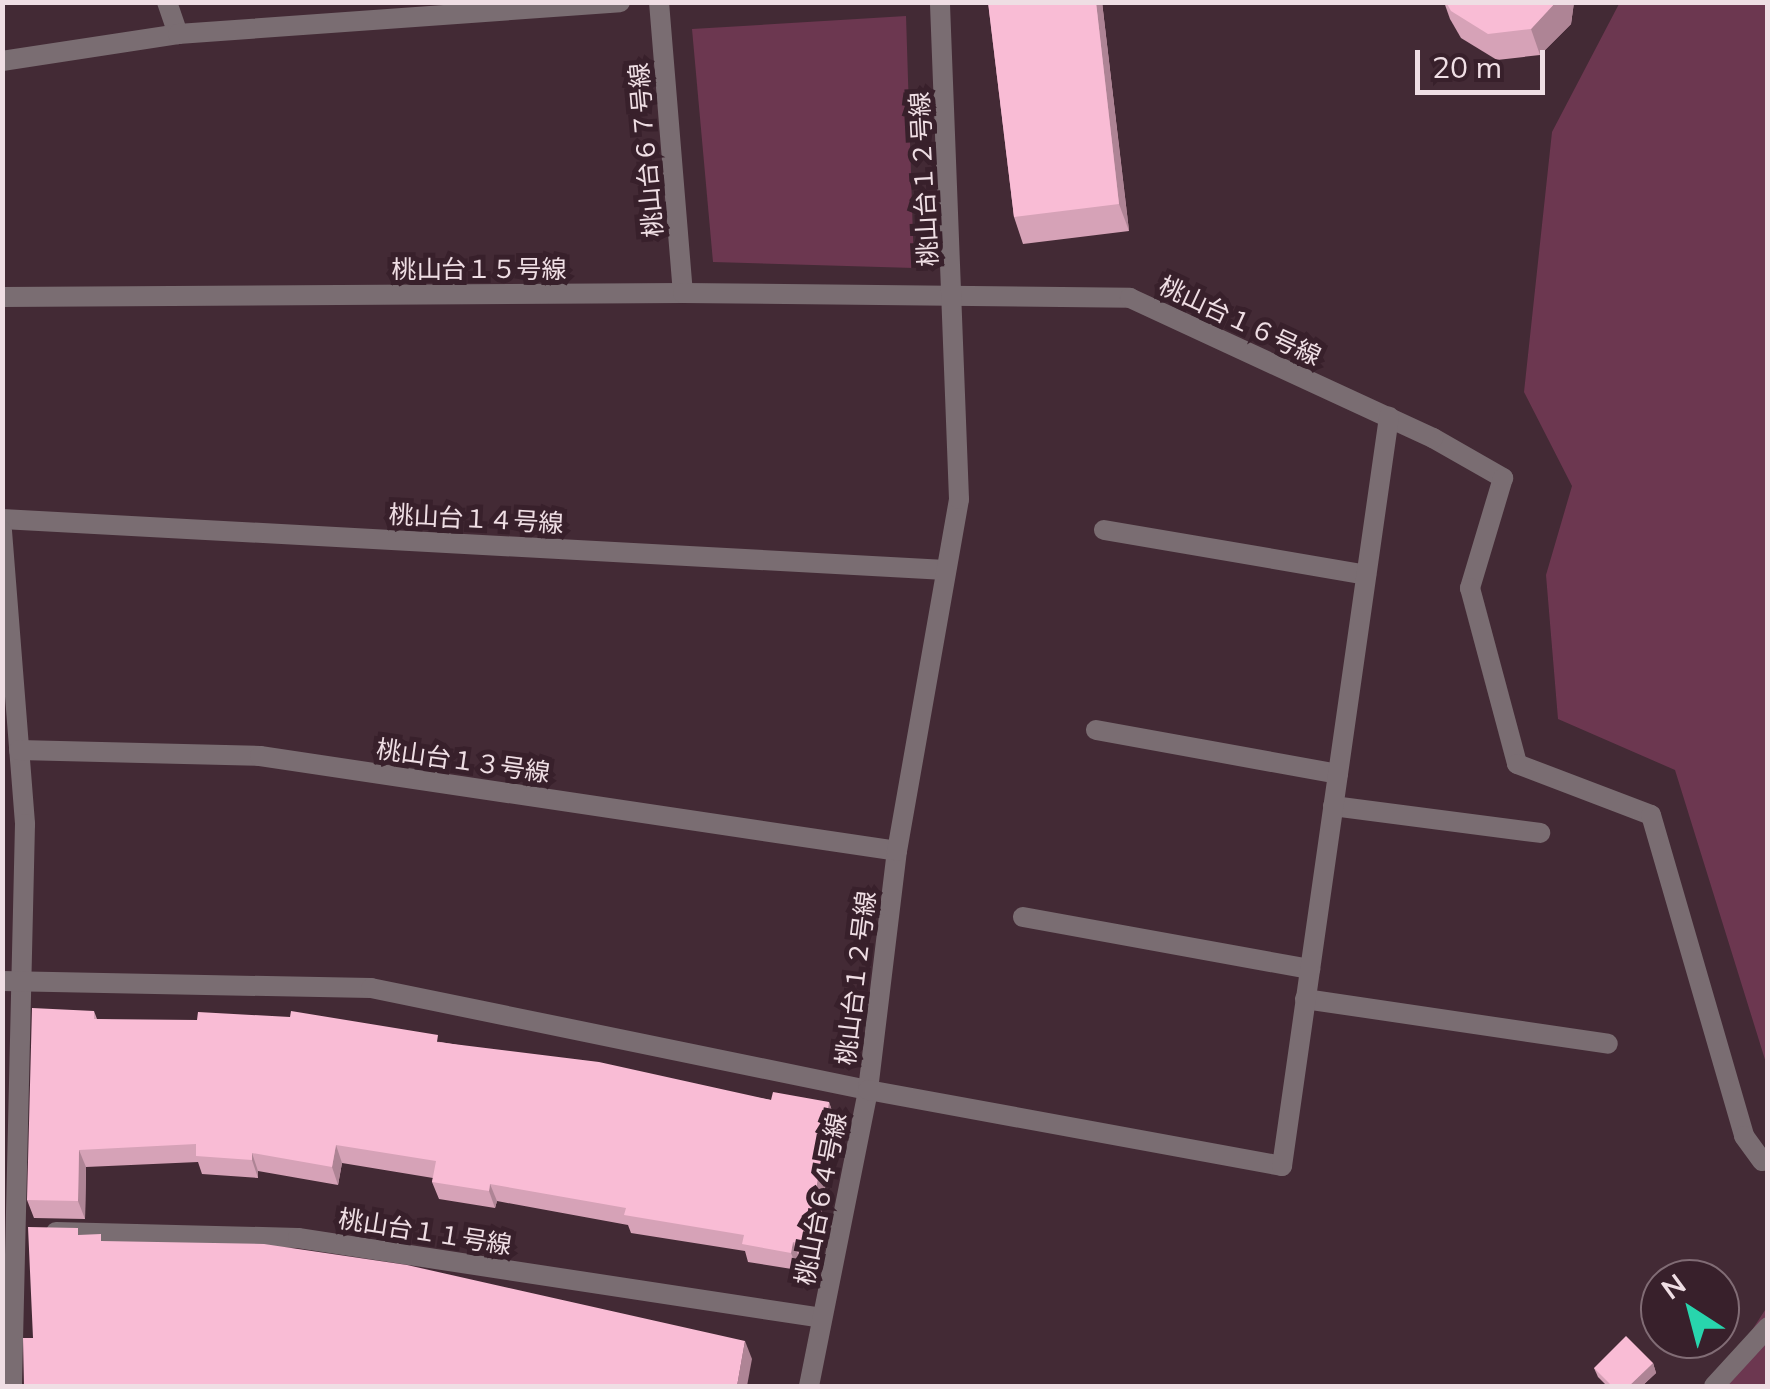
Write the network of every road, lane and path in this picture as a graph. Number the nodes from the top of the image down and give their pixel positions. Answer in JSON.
{"nodes":[{"id":1,"x":167,"y":2,"type":"edge"},
{"id":2,"x":620,"y":2,"type":"edge"},
{"id":3,"x":659,"y":2,"type":"edge"},
{"id":4,"x":940,"y":2,"type":"edge"},
{"id":5,"x":427,"y":10,"type":"edge"},
{"id":6,"x":178,"y":34,"type":"junction"},
{"id":7,"x":2,"y":61,"type":"edge"},
{"id":8,"x":682,"y":293,"type":"junction"},
{"id":9,"x":955,"y":296,"type":"junction"},
{"id":10,"x":2,"y":297,"type":"edge"},
{"id":11,"x":1388,"y":417,"type":"junction"},
{"id":12,"x":2,"y":518,"type":"edge"},
{"id":13,"x":1104,"y":530,"type":"dead end"},
{"id":14,"x":2,"y":531,"type":"edge"},
{"id":15,"x":946,"y":570,"type":"junction"},
{"id":16,"x":1366,"y":575,"type":"junction"},
{"id":17,"x":1096,"y":730,"type":"dead end"},
{"id":18,"x":19,"y":750,"type":"junction"},
{"id":19,"x":1338,"y":774,"type":"junction"},
{"id":20,"x":1333,"y":806,"type":"junction"},
{"id":21,"x":1540,"y":832,"type":"dead end"},
{"id":22,"x":897,"y":851,"type":"junction"},
{"id":23,"x":1024,"y":918,"type":"dead end"},
{"id":24,"x":1310,"y":968,"type":"junction"},
{"id":25,"x":24,"y":980,"type":"junction"},
{"id":26,"x":2,"y":981,"type":"edge"},
{"id":27,"x":1306,"y":998,"type":"junction"},
{"id":28,"x":1608,"y":1044,"type":"dead end"},
{"id":29,"x":868,"y":1090,"type":"junction"},
{"id":30,"x":1762,"y":1161,"type":"dead end"},
{"id":31,"x":16,"y":1231,"type":"junction"},
{"id":32,"x":822,"y":1318,"type":"junction"},
{"id":33,"x":1768,"y":1327,"type":"edge"},
{"id":34,"x":12,"y":1386,"type":"edge"},
{"id":35,"x":809,"y":1386,"type":"edge"},
{"id":36,"x":1714,"y":1386,"type":"edge"}],
"edges":[{"from":1,"to":6,"type":"street"},
{"from":2,"to":5,"type":"street"},
{"from":3,"to":8,"type":"street","name":"桃山台６７号線"},
{"from":4,"to":9,"type":"street","name":"桃山台１２号線"},
{"from":5,"to":6,"type":"street"},
{"from":6,"to":7,"type":"street"},
{"from":8,"to":9,"type":"street","name":"桃山台１５号線"},
{"from":8,"to":10,"type":"street","name":"桃山台１５号線"},
{"from":9,"to":11,"type":"street","name":"桃山台１６号線"},
{"from":9,"to":15,"type":"street","name":"桃山台１２号線"},
{"from":11,"to":16,"type":"street"},
{"from":11,"to":30,"type":"street","name":"桃山台１６号線"},
{"from":12,"to":15,"type":"street","name":"桃山台１４号線"},
{"from":13,"to":16,"type":"street"},
{"from":14,"to":18,"type":"street"},
{"from":15,"to":22,"type":"street","name":"桃山台１２号線"},
{"from":16,"to":19,"type":"street"},
{"from":17,"to":19,"type":"street"},
{"from":18,"to":22,"type":"street","name":"桃山台１３号線"},
{"from":18,"to":25,"type":"street"},
{"from":19,"to":20,"type":"street"},
{"from":20,"to":21,"type":"street"},
{"from":20,"to":24,"type":"street"},
{"from":22,"to":29,"type":"street","name":"桃山台１２号線"},
{"from":23,"to":24,"type":"street"},
{"from":24,"to":27,"type":"street"},
{"from":25,"to":26,"type":"street","name":"桃山台１２号線"},
{"from":25,"to":29,"type":"street","name":"桃山台１２号線"},
{"from":25,"to":31,"type":"street"},
{"from":27,"to":28,"type":"street"},
{"from":27,"to":29,"type":"street"},
{"from":29,"to":32,"type":"street","name":"桃山台６４号線"},
{"from":31,"to":32,"type":"street","name":"桃山台１１号線"},
{"from":31,"to":34,"type":"street"},
{"from":32,"to":35,"type":"street","name":"桃山台６４号線"},
{"from":33,"to":36,"type":"street"}]}
